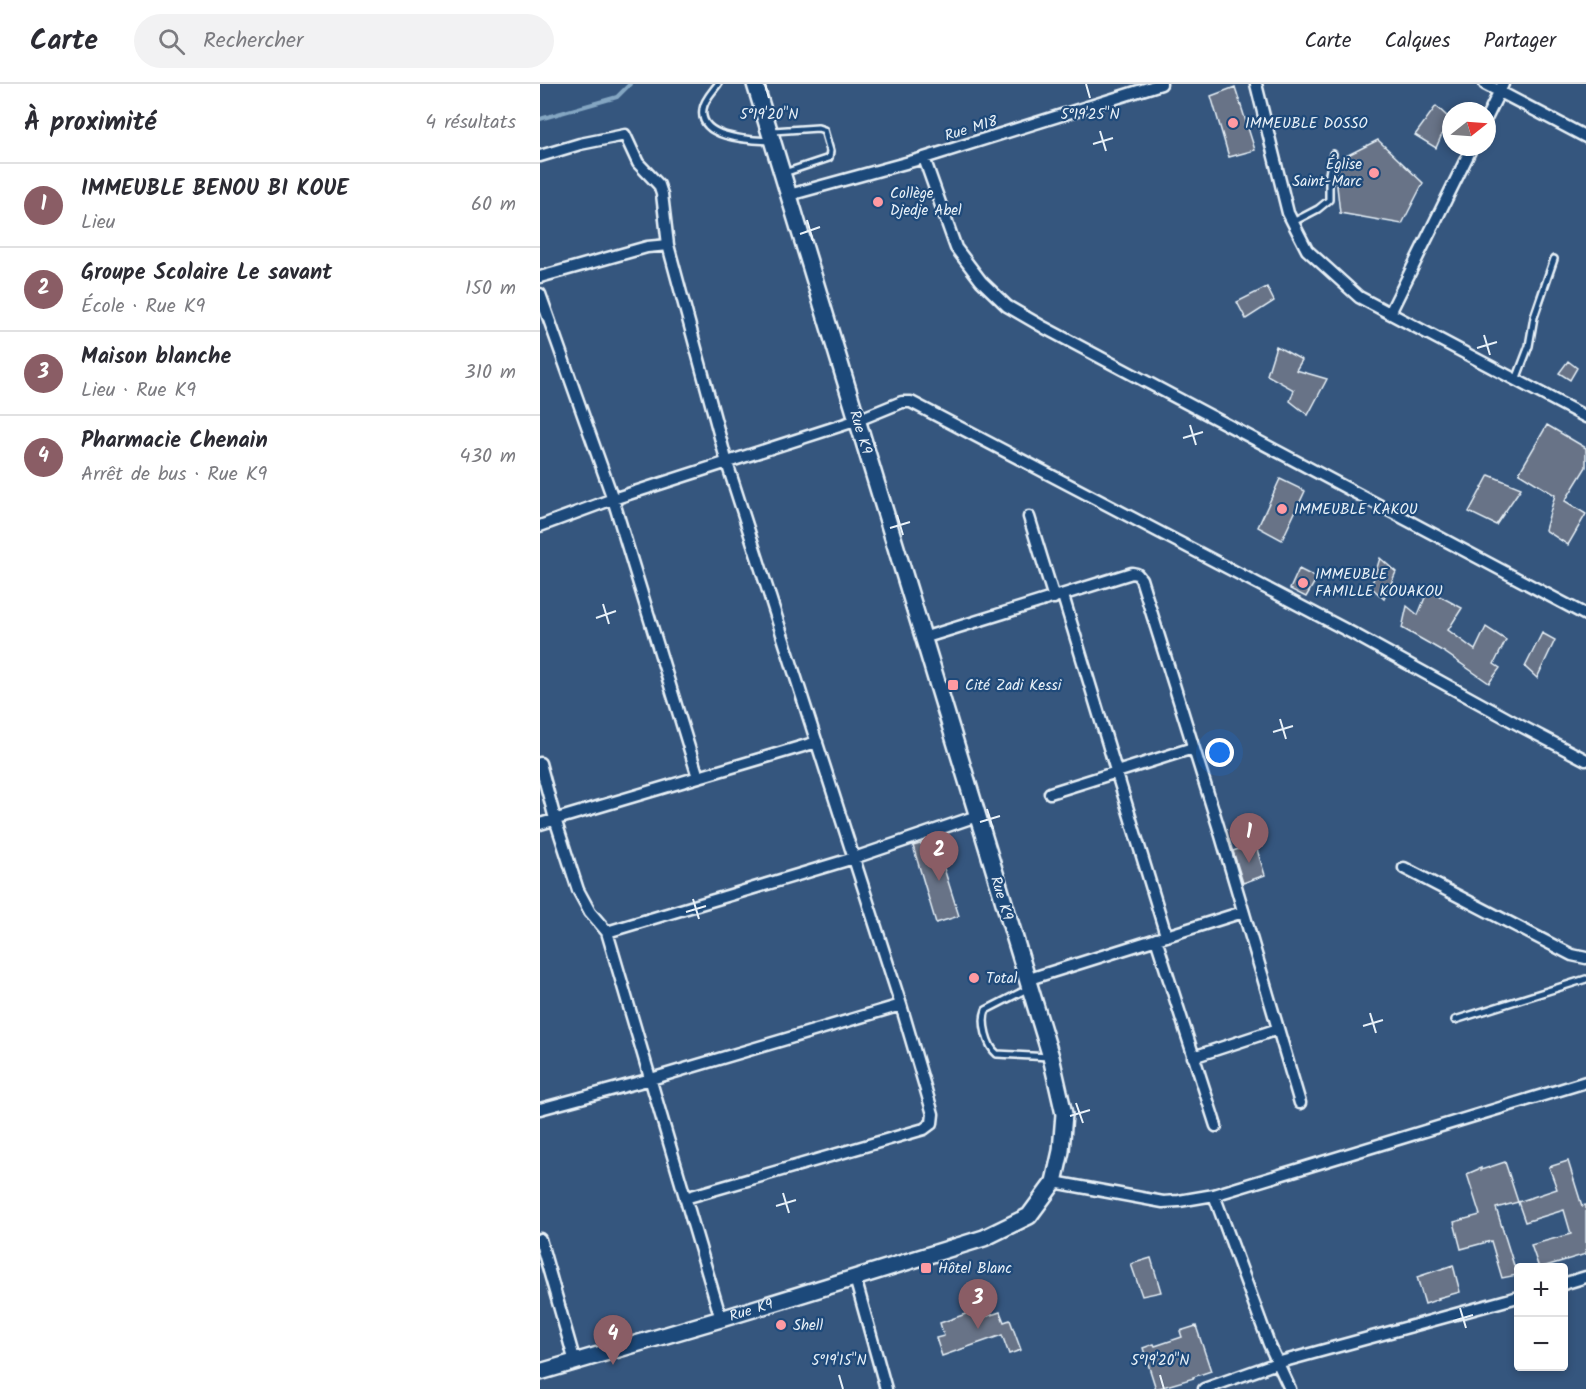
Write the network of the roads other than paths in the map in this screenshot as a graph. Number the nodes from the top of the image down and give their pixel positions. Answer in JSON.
{"nodes":[{"id":1,"x":718,"y":84,"type":"edge"},
{"id":2,"x":755,"y":84,"type":"edge"},
{"id":3,"x":1161,"y":84,"type":"edge"},
{"id":4,"x":1256,"y":84,"type":"edge"},
{"id":5,"x":1485,"y":84,"type":"edge"},
{"id":6,"x":1501,"y":88,"type":"edge"},
{"id":7,"x":1494,"y":102,"type":"edge"},
{"id":8,"x":771,"y":136,"type":"junction"},
{"id":9,"x":1586,"y":137,"type":"edge"},
{"id":10,"x":1333,"y":154,"type":"dead end"},
{"id":11,"x":540,"y":156,"type":"edge"},
{"id":12,"x":1468,"y":156,"type":"edge"},
{"id":13,"x":924,"y":158,"type":"junction"},
{"id":14,"x":782,"y":174,"type":"junction"},
{"id":15,"x":789,"y":195,"type":"junction"},
{"id":16,"x":1293,"y":222,"type":"junction"},
{"id":17,"x":668,"y":244,"type":"junction"},
{"id":18,"x":1554,"y":259,"type":"dead end"},
{"id":19,"x":540,"y":277,"type":"edge"},
{"id":20,"x":540,"y":294,"type":"edge"},
{"id":21,"x":1390,"y":313,"type":"junction"},
{"id":22,"x":1516,"y":380,"type":"junction"},
{"id":23,"x":1586,"y":417,"type":"edge"},
{"id":24,"x":858,"y":420,"type":"junction"},
{"id":25,"x":727,"y":463,"type":"junction"},
{"id":26,"x":614,"y":500,"type":"junction"},
{"id":27,"x":1029,"y":517,"type":"dead end"},
{"id":28,"x":540,"y":526,"type":"edge"},
{"id":29,"x":1058,"y":597,"type":"junction"},
{"id":30,"x":1586,"y":615,"type":"edge"},
{"id":31,"x":922,"y":638,"type":"junction"},
{"id":32,"x":817,"y":742,"type":"junction"},
{"id":33,"x":1193,"y":748,"type":"junction"},
{"id":34,"x":1586,"y":760,"type":"edge"},
{"id":35,"x":540,"y":763,"type":"edge"},
{"id":36,"x":1116,"y":774,"type":"junction"},
{"id":37,"x":698,"y":777,"type":"junction"},
{"id":38,"x":1050,"y":794,"type":"dead end"},
{"id":39,"x":978,"y":816,"type":"junction"},
{"id":40,"x":555,"y":819,"type":"junction"},
{"id":41,"x":540,"y":824,"type":"edge"},
{"id":42,"x":854,"y":858,"type":"junction"},
{"id":43,"x":1404,"y":868,"type":"dead end"},
{"id":44,"x":1243,"y":912,"type":"junction"},
{"id":45,"x":607,"y":932,"type":"junction"},
{"id":46,"x":1161,"y":937,"type":"junction"},
{"id":47,"x":1586,"y":958,"type":"edge"},
{"id":48,"x":1586,"y":980,"type":"edge"},
{"id":49,"x":1027,"y":984,"type":"junction"},
{"id":50,"x":901,"y":1005,"type":"junction"},
{"id":51,"x":1455,"y":1020,"type":"dead end"},
{"id":52,"x":1278,"y":1029,"type":"junction"},
{"id":53,"x":1051,"y":1057,"type":"junction"},
{"id":54,"x":1193,"y":1057,"type":"junction"},
{"id":55,"x":651,"y":1079,"type":"junction"},
{"id":56,"x":1586,"y":1082,"type":"edge"},
{"id":57,"x":1300,"y":1103,"type":"dead end"},
{"id":58,"x":540,"y":1109,"type":"edge"},
{"id":59,"x":1216,"y":1126,"type":"dead end"},
{"id":60,"x":1054,"y":1182,"type":"junction"},
{"id":61,"x":1214,"y":1194,"type":"junction"},
{"id":62,"x":685,"y":1198,"type":"junction"},
{"id":63,"x":540,"y":1240,"type":"edge"},
{"id":64,"x":1586,"y":1277,"type":"edge"},
{"id":65,"x":855,"y":1278,"type":"junction"},
{"id":66,"x":1568,"y":1282,"type":"edge"},
{"id":67,"x":1514,"y":1298,"type":"edge"},
{"id":68,"x":721,"y":1319,"type":"junction"},
{"id":69,"x":574,"y":1362,"type":"junction"},
{"id":70,"x":1277,"y":1363,"type":"junction"},
{"id":71,"x":540,"y":1372,"type":"edge"},
{"id":72,"x":886,"y":1389,"type":"edge"},
{"id":73,"x":1204,"y":1389,"type":"edge"},
{"id":74,"x":1290,"y":1389,"type":"edge"}],
"edges":[{"from":1,"to":8,"type":"lane"},
{"from":2,"to":8,"type":"street","name":"Rue K9"},
{"from":3,"to":13,"type":"street","name":"Rue M18"},
{"from":4,"to":16,"type":"street"},
{"from":5,"to":6,"type":"street"},
{"from":6,"to":7,"type":"street"},
{"from":6,"to":9,"type":"street"},
{"from":8,"to":14,"type":"street","name":"Rue K9"},
{"from":8,"to":14,"type":"lane"},
{"from":10,"to":16,"type":"lane"},
{"from":11,"to":17,"type":"street"},
{"from":12,"to":21,"type":"street"},
{"from":13,"to":15,"type":"street","name":"Rue M18"},
{"from":13,"to":30,"type":"street"},
{"from":14,"to":15,"type":"street","name":"Rue K9"},
{"from":15,"to":24,"type":"street","name":"Rue K9"},
{"from":16,"to":21,"type":"street"},
{"from":17,"to":19,"type":"street"},
{"from":17,"to":25,"type":"street"},
{"from":18,"to":22,"type":"lane"},
{"from":20,"to":26,"type":"street"},
{"from":21,"to":22,"type":"street"},
{"from":22,"to":23,"type":"street"},
{"from":24,"to":25,"type":"street"},
{"from":24,"to":31,"type":"street","name":"Rue K9"},
{"from":24,"to":34,"type":"street"},
{"from":25,"to":26,"type":"street"},
{"from":25,"to":32,"type":"street"},
{"from":26,"to":28,"type":"street"},
{"from":26,"to":37,"type":"street"},
{"from":27,"to":29,"type":"street"},
{"from":29,"to":31,"type":"street"},
{"from":29,"to":33,"type":"street"},
{"from":29,"to":36,"type":"street"},
{"from":31,"to":39,"type":"street","name":"Rue K9"},
{"from":32,"to":37,"type":"street"},
{"from":32,"to":42,"type":"street"},
{"from":33,"to":36,"type":"street"},
{"from":33,"to":44,"type":"street"},
{"from":35,"to":40,"type":"street"},
{"from":36,"to":38,"type":"street"},
{"from":36,"to":46,"type":"street"},
{"from":37,"to":40,"type":"street"},
{"from":39,"to":42,"type":"street"},
{"from":39,"to":49,"type":"street","name":"Rue K9"},
{"from":40,"to":41,"type":"street"},
{"from":40,"to":45,"type":"street"},
{"from":42,"to":45,"type":"street"},
{"from":42,"to":50,"type":"street"},
{"from":43,"to":47,"type":"street"},
{"from":44,"to":46,"type":"street"},
{"from":44,"to":52,"type":"street"},
{"from":45,"to":55,"type":"street"},
{"from":46,"to":49,"type":"street"},
{"from":46,"to":54,"type":"street"},
{"from":48,"to":51,"type":"lane"},
{"from":49,"to":53,"type":"street","name":"Rue K9"},
{"from":49,"to":53,"type":"lane"},
{"from":50,"to":55,"type":"street"},
{"from":50,"to":62,"type":"street"},
{"from":52,"to":54,"type":"street"},
{"from":52,"to":57,"type":"street"},
{"from":53,"to":60,"type":"street","name":"Rue K9"},
{"from":54,"to":59,"type":"street"},
{"from":55,"to":58,"type":"street"},
{"from":55,"to":62,"type":"street"},
{"from":56,"to":61,"type":"street"},
{"from":60,"to":61,"type":"street"},
{"from":60,"to":65,"type":"street","name":"Rue K9"},
{"from":61,"to":70,"type":"street"},
{"from":62,"to":68,"type":"street"},
{"from":63,"to":69,"type":"street"},
{"from":64,"to":66,"type":"street"},
{"from":65,"to":68,"type":"street","name":"Rue K9"},
{"from":65,"to":72,"type":"street"},
{"from":67,"to":70,"type":"street"},
{"from":68,"to":69,"type":"street","name":"Rue K9"},
{"from":69,"to":71,"type":"street","name":"Rue K9"},
{"from":70,"to":73,"type":"street"},
{"from":70,"to":74,"type":"street"}]}
